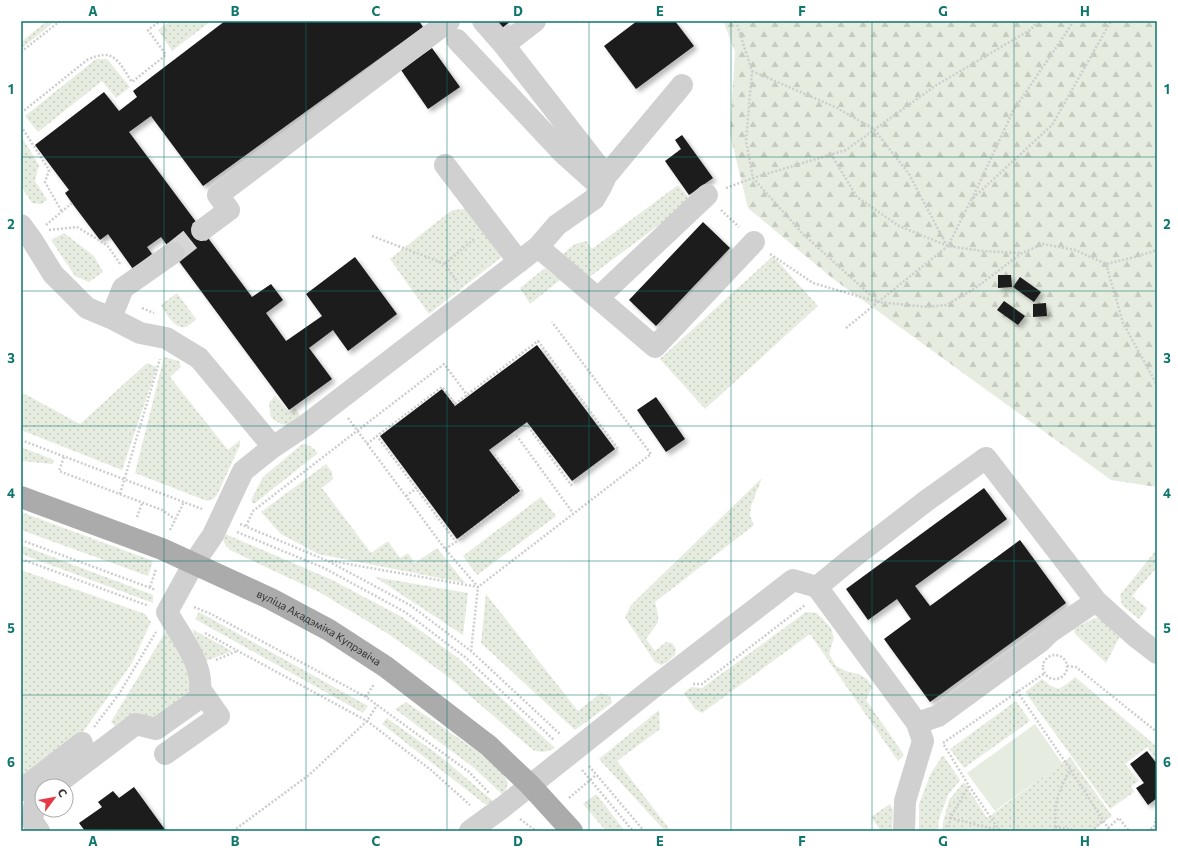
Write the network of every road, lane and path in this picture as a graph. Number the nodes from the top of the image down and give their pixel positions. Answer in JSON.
{"nodes":[{"id":1,"x":60,"y":21,"type":"edge"},
{"id":2,"x":160,"y":21,"type":"edge"},
{"id":3,"x":483,"y":21,"type":"edge"},
{"id":4,"x":535,"y":21,"type":"edge"},
{"id":5,"x":736,"y":21,"type":"edge"},
{"id":6,"x":1039,"y":21,"type":"edge"},
{"id":7,"x":1074,"y":21,"type":"edge"},
{"id":8,"x":1111,"y":21,"type":"edge"},
{"id":9,"x":453,"y":31,"type":"edge"},
{"id":10,"x":504,"y":45,"type":"junction"},
{"id":11,"x":21,"y":52,"type":"edge"},
{"id":12,"x":752,"y":72,"type":"junction"},
{"id":13,"x":682,"y":85,"type":"dead end"},
{"id":14,"x":21,"y":113,"type":"edge"},
{"id":15,"x":21,"y":126,"type":"edge"},
{"id":16,"x":874,"y":129,"type":"junction"},
{"id":17,"x":831,"y":154,"type":"junction"},
{"id":18,"x":445,"y":165,"type":"dead end"},
{"id":19,"x":753,"y":178,"type":"junction"},
{"id":20,"x":604,"y":182,"type":"junction"},
{"id":21,"x":707,"y":196,"type":"junction"},
{"id":22,"x":971,"y":200,"type":"junction"},
{"id":23,"x":62,"y":212,"type":"dead end"},
{"id":24,"x":21,"y":225,"type":"edge"},
{"id":25,"x":46,"y":230,"type":"dead end"},
{"id":26,"x":202,"y":230,"type":"tunnel mouth"},
{"id":27,"x":480,"y":234,"type":"dead end"},
{"id":28,"x":372,"y":236,"type":"dead end"},
{"id":29,"x":754,"y":242,"type":"junction"},
{"id":30,"x":948,"y":246,"type":"junction"},
{"id":31,"x":538,"y":247,"type":"junction"},
{"id":32,"x":1157,"y":250,"type":"edge"},
{"id":33,"x":173,"y":252,"type":"tunnel mouth"},
{"id":34,"x":1022,"y":253,"type":"junction"},
{"id":35,"x":519,"y":262,"type":"junction"},
{"id":36,"x":445,"y":264,"type":"junction"},
{"id":37,"x":1106,"y":264,"type":"junction"},
{"id":38,"x":125,"y":270,"type":"dead end"},
{"id":39,"x":598,"y":298,"type":"junction"},
{"id":40,"x":470,"y":300,"type":"junction"},
{"id":41,"x":878,"y":302,"type":"junction"},
{"id":42,"x":111,"y":318,"type":"junction"},
{"id":43,"x":552,"y":322,"type":"dead end"},
{"id":44,"x":846,"y":328,"type":"dead end"},
{"id":45,"x":166,"y":338,"type":"junction"},
{"id":46,"x":1157,"y":385,"type":"edge"},
{"id":47,"x":468,"y":395,"type":"junction"},
{"id":48,"x":336,"y":402,"type":"junction"},
{"id":49,"x":357,"y":431,"type":"junction"},
{"id":50,"x":514,"y":433,"type":"junction"},
{"id":51,"x":377,"y":436,"type":"junction"},
{"id":52,"x":21,"y":440,"type":"edge"},
{"id":53,"x":367,"y":444,"type":"junction"},
{"id":54,"x":273,"y":447,"type":"junction"},
{"id":55,"x":64,"y":457,"type":"junction"},
{"id":56,"x":125,"y":479,"type":"junction"},
{"id":57,"x":417,"y":488,"type":"junction"},
{"id":58,"x":120,"y":494,"type":"junction"},
{"id":59,"x":405,"y":496,"type":"junction"},
{"id":60,"x":21,"y":497,"type":"edge"},
{"id":61,"x":574,"y":513,"type":"junction"},
{"id":62,"x":221,"y":516,"type":"junction"},
{"id":63,"x":175,"y":519,"type":"dead end"},
{"id":64,"x":246,"y":526,"type":"junction"},
{"id":65,"x":21,"y":540,"type":"edge"},
{"id":66,"x":456,"y":542,"type":"junction"},
{"id":67,"x":445,"y":549,"type":"junction"},
{"id":68,"x":21,"y":559,"type":"edge"},
{"id":69,"x":328,"y":561,"type":"junction"},
{"id":70,"x":194,"y":563,"type":"junction"},
{"id":71,"x":478,"y":587,"type":"junction"},
{"id":72,"x":815,"y":596,"type":"junction"},
{"id":73,"x":1096,"y":601,"type":"junction"},
{"id":74,"x":170,"y":605,"type":"junction"},
{"id":75,"x":199,"y":630,"type":"dead end"},
{"id":76,"x":471,"y":651,"type":"junction"},
{"id":77,"x":1157,"y":653,"type":"edge"},
{"id":78,"x":1067,"y":666,"type":"junction"},
{"id":79,"x":1045,"y":673,"type":"junction"},
{"id":80,"x":690,"y":684,"type":"dead end"},
{"id":81,"x":1017,"y":691,"type":"junction"},
{"id":82,"x":204,"y":695,"type":"junction"},
{"id":83,"x":377,"y":705,"type":"junction"},
{"id":84,"x":367,"y":721,"type":"junction"},
{"id":85,"x":917,"y":723,"type":"junction"},
{"id":86,"x":1157,"y":732,"type":"edge"},
{"id":87,"x":82,"y":743,"type":"joint"},
{"id":88,"x":943,"y":743,"type":"junction"},
{"id":89,"x":940,"y":749,"type":"dead end"},
{"id":90,"x":572,"y":751,"type":"junction"},
{"id":91,"x":165,"y":754,"type":"dead end"},
{"id":92,"x":1070,"y":769,"type":"junction"},
{"id":93,"x":65,"y":778,"type":"edge"},
{"id":94,"x":530,"y":785,"type":"junction"},
{"id":95,"x":969,"y":786,"type":"junction"},
{"id":96,"x":21,"y":790,"type":"edge"},
{"id":97,"x":503,"y":806,"type":"junction"},
{"id":98,"x":34,"y":808,"type":"edge"},
{"id":99,"x":1157,"y":814,"type":"edge"},
{"id":100,"x":950,"y":818,"type":"junction"},
{"id":101,"x":1103,"y":821,"type":"junction"},
{"id":102,"x":478,"y":825,"type":"edge"},
{"id":103,"x":1055,"y":827,"type":"junction"},
{"id":104,"x":999,"y":830,"type":"edge"},
{"id":105,"x":1109,"y":830,"type":"edge"},
{"id":106,"x":39,"y":831,"type":"edge"},
{"id":107,"x":233,"y":831,"type":"edge"},
{"id":108,"x":572,"y":831,"type":"edge"},
{"id":109,"x":633,"y":831,"type":"edge"},
{"id":110,"x":644,"y":831,"type":"edge"},
{"id":111,"x":904,"y":831,"type":"edge"},
{"id":112,"x":948,"y":831,"type":"edge"},
{"id":113,"x":1009,"y":831,"type":"edge"},
{"id":114,"x":1054,"y":831,"type":"edge"},
{"id":115,"x":1082,"y":831,"type":"edge"},
{"id":116,"x":1091,"y":831,"type":"edge"},
{"id":117,"x":1129,"y":831,"type":"edge"},
{"id":118,"x":1147,"y":831,"type":"edge"}],
"edges":[{"from":1,"to":11,"type":"path"},
{"from":2,"to":14,"type":"path"},
{"from":3,"to":10,"type":"lane"},
{"from":4,"to":10,"type":"lane"},
{"from":5,"to":12,"type":"path"},
{"from":6,"to":16,"type":"path"},
{"from":7,"to":22,"type":"path"},
{"from":8,"to":22,"type":"path"},
{"from":9,"to":20,"type":"lane"},
{"from":9,"to":26,"type":"lane"},
{"from":10,"to":20,"type":"lane"},
{"from":12,"to":16,"type":"path"},
{"from":12,"to":19,"type":"path"},
{"from":13,"to":20,"type":"lane"},
{"from":15,"to":23,"type":"path"},
{"from":16,"to":17,"type":"path"},
{"from":16,"to":30,"type":"path"},
{"from":17,"to":19,"type":"path"},
{"from":17,"to":30,"type":"path"},
{"from":18,"to":35,"type":"lane"},
{"from":19,"to":21,"type":"path"},
{"from":19,"to":41,"type":"path"},
{"from":20,"to":31,"type":"lane"},
{"from":21,"to":29,"type":"path"},
{"from":21,"to":39,"type":"lane"},
{"from":22,"to":30,"type":"path"},
{"from":24,"to":42,"type":"lane"},
{"from":25,"to":38,"type":"path"},
{"from":27,"to":36,"type":"path"},
{"from":28,"to":36,"type":"path"},
{"from":29,"to":39,"type":"lane"},
{"from":29,"to":41,"type":"path"},
{"from":30,"to":34,"type":"path"},
{"from":30,"to":41,"type":"path"},
{"from":31,"to":35,"type":"lane"},
{"from":31,"to":39,"type":"lane"},
{"from":32,"to":37,"type":"path"},
{"from":33,"to":42,"type":"lane"},
{"from":34,"to":37,"type":"path"},
{"from":34,"to":41,"type":"path"},
{"from":35,"to":40,"type":"lane"},
{"from":36,"to":40,"type":"path"},
{"from":37,"to":46,"type":"path"},
{"from":40,"to":48,"type":"lane"},
{"from":41,"to":44,"type":"path"},
{"from":42,"to":45,"type":"lane"},
{"from":43,"to":61,"type":"path"},
{"from":45,"to":54,"type":"lane"},
{"from":45,"to":56,"type":"path"},
{"from":47,"to":49,"type":"path"},
{"from":47,"to":50,"type":"path"},
{"from":47,"to":51,"type":"path"},
{"from":48,"to":49,"type":"path"},
{"from":48,"to":54,"type":"lane"},
{"from":49,"to":53,"type":"path"},
{"from":49,"to":64,"type":"path"},
{"from":50,"to":61,"type":"path"},
{"from":50,"to":66,"type":"path"},
{"from":51,"to":53,"type":"path"},
{"from":51,"to":57,"type":"path"},
{"from":52,"to":55,"type":"path"},
{"from":53,"to":59,"type":"path"},
{"from":54,"to":62,"type":"lane"},
{"from":55,"to":56,"type":"path"},
{"from":55,"to":58,"type":"path"},
{"from":56,"to":58,"type":"path"},
{"from":56,"to":62,"type":"path"},
{"from":57,"to":59,"type":"path"},
{"from":57,"to":66,"type":"path"},
{"from":58,"to":63,"type":"path"},
{"from":59,"to":67,"type":"path"},
{"from":60,"to":70,"type":"main road","name":"вуліца Акадэміка Купрэвіча"},
{"from":61,"to":71,"type":"path"},
{"from":62,"to":64,"type":"path"},
{"from":62,"to":70,"type":"lane"},
{"from":62,"to":90,"type":"path"},
{"from":64,"to":69,"type":"path"},
{"from":65,"to":74,"type":"path"},
{"from":66,"to":67,"type":"path"},
{"from":67,"to":71,"type":"path"},
{"from":68,"to":74,"type":"path"},
{"from":69,"to":71,"type":"path"},
{"from":69,"to":76,"type":"path"},
{"from":70,"to":74,"type":"lane"},
{"from":70,"to":94,"type":"main road","name":"вуліца Акадэміка Купрэвіча"},
{"from":71,"to":76,"type":"path"},
{"from":72,"to":73,"type":"lane"},
{"from":72,"to":80,"type":"path"},
{"from":72,"to":85,"type":"lane"},
{"from":72,"to":90,"type":"lane"},
{"from":73,"to":77,"type":"lane"},
{"from":73,"to":85,"type":"lane"},
{"from":74,"to":82,"type":"lane"},
{"from":74,"to":83,"type":"path"},
{"from":74,"to":87,"type":"path"},
{"from":75,"to":84,"type":"path"},
{"from":76,"to":90,"type":"path"},
{"from":78,"to":79,"type":"path"},
{"from":78,"to":79,"type":"path"},
{"from":78,"to":86,"type":"path"},
{"from":79,"to":81,"type":"path"},
{"from":81,"to":88,"type":"path"},
{"from":81,"to":92,"type":"path"},
{"from":82,"to":91,"type":"lane"},
{"from":82,"to":93,"type":"lane"},
{"from":83,"to":84,"type":"path"},
{"from":83,"to":97,"type":"path"},
{"from":84,"to":102,"type":"path"},
{"from":84,"to":107,"type":"path"},
{"from":85,"to":111,"type":"lane"},
{"from":87,"to":96,"type":"lane"},
{"from":88,"to":89,"type":"path"},
{"from":88,"to":95,"type":"path"},
{"from":90,"to":94,"type":"lane"},
{"from":90,"to":109,"type":"path"},
{"from":90,"to":110,"type":"path"},
{"from":92,"to":101,"type":"path"},
{"from":92,"to":103,"type":"path"},
{"from":94,"to":97,"type":"lane"},
{"from":94,"to":108,"type":"main road","name":"вуліца Акадэміка Купрэвіча"},
{"from":95,"to":100,"type":"path"},
{"from":95,"to":104,"type":"path"},
{"from":97,"to":102,"type":"lane"},
{"from":98,"to":106,"type":"lane"},
{"from":99,"to":118,"type":"path"},
{"from":100,"to":104,"type":"path"},
{"from":100,"to":112,"type":"path"},
{"from":101,"to":105,"type":"path"},
{"from":101,"to":116,"type":"path"},
{"from":103,"to":114,"type":"path"},
{"from":103,"to":115,"type":"path"},
{"from":104,"to":113,"type":"path"},
{"from":105,"to":117,"type":"path"}]}
